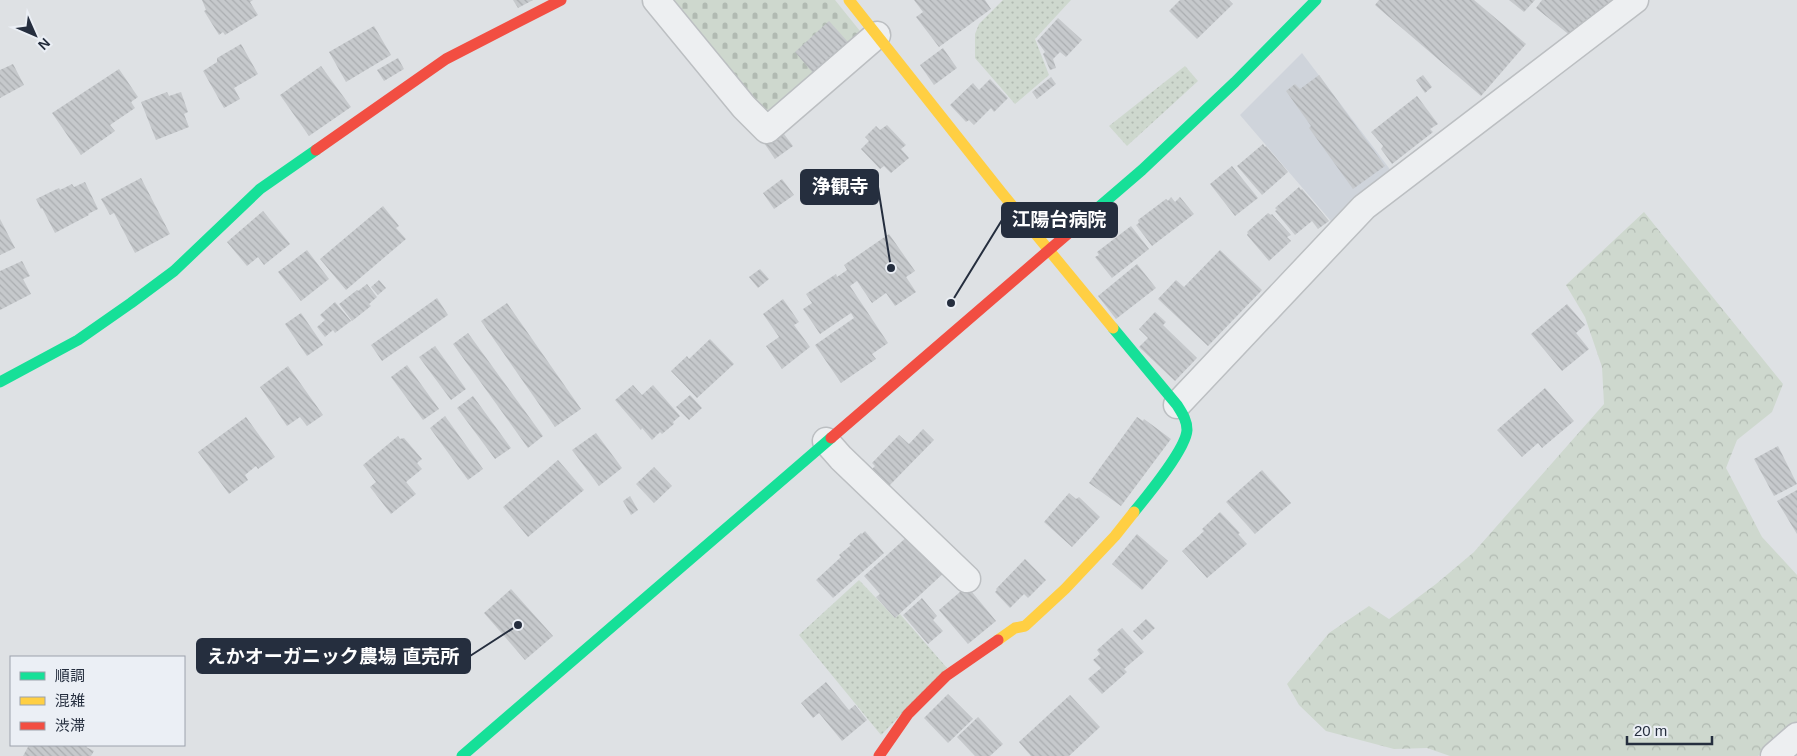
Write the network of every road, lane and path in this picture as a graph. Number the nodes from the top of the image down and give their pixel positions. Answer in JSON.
{"nodes":[{"id":1,"x":561,"y":0,"type":"edge"},
{"id":2,"x":656,"y":0,"type":"edge"},
{"id":3,"x":848,"y":0,"type":"edge"},
{"id":4,"x":1316,"y":0,"type":"edge"},
{"id":5,"x":1635,"y":0,"type":"edge"},
{"id":6,"x":877,"y":35,"type":"junction"},
{"id":7,"x":1048,"y":250,"type":"junction"},
{"id":8,"x":0,"y":382,"type":"edge"},
{"id":9,"x":1177,"y":405,"type":"junction"},
{"id":10,"x":826,"y":441,"type":"junction"},
{"id":11,"x":967,"y":580,"type":"dead end"},
{"id":12,"x":1797,"y":736,"type":"edge"},
{"id":13,"x":462,"y":756,"type":"edge"},
{"id":14,"x":878,"y":756,"type":"edge"},
{"id":15,"x":1774,"y":756,"type":"edge"}],
"edges":[{"from":1,"to":8,"type":"street"},
{"from":2,"to":6,"type":"street"},
{"from":3,"to":6,"type":"street"},
{"from":4,"to":7,"type":"street"},
{"from":5,"to":9,"type":"street"},
{"from":6,"to":7,"type":"street"},
{"from":7,"to":9,"type":"street"},
{"from":7,"to":10,"type":"street"},
{"from":9,"to":14,"type":"street"},
{"from":10,"to":11,"type":"street"},
{"from":10,"to":13,"type":"street"},
{"from":12,"to":15,"type":"street"}]}
